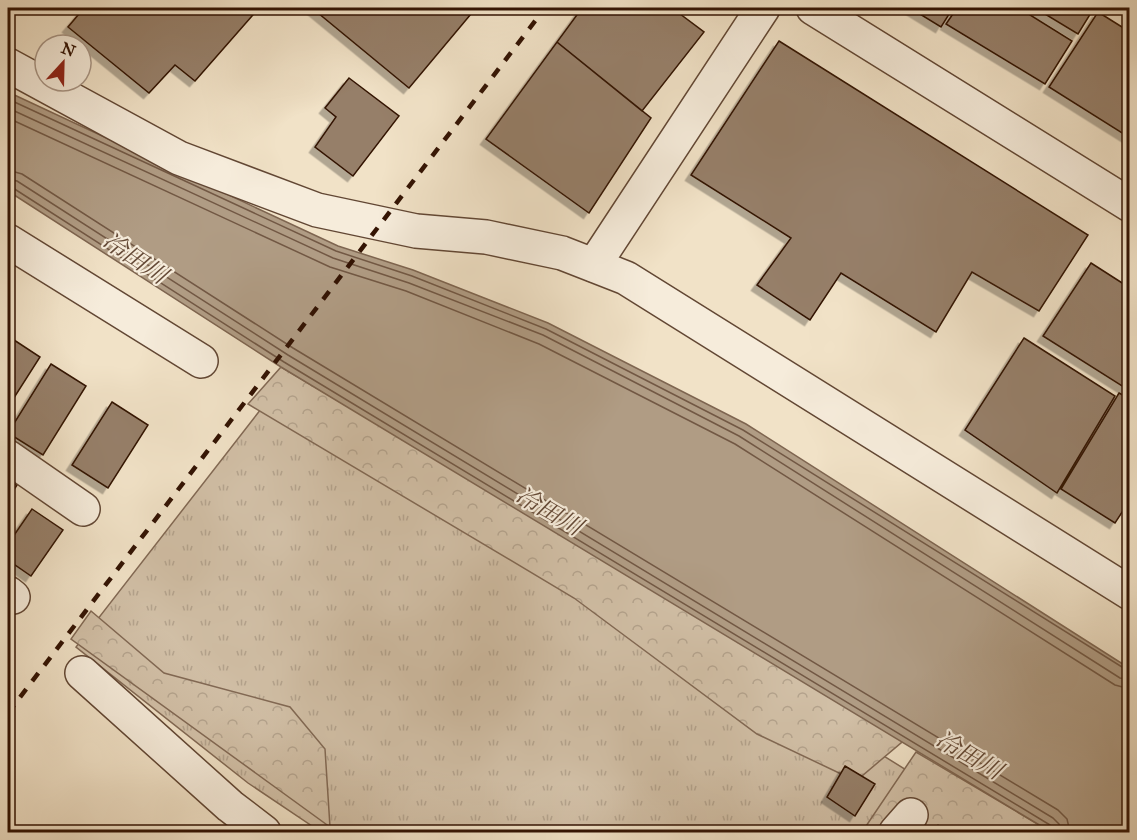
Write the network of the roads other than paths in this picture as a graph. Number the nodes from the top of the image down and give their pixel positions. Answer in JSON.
{"nodes":[{"id":1,"x":763,"y":8,"type":"edge"},
{"id":2,"x":813,"y":8,"type":"edge"},
{"id":3,"x":8,"y":65,"type":"edge"},
{"id":4,"x":1130,"y":205,"type":"edge"},
{"id":5,"x":8,"y":241,"type":"edge"},
{"id":6,"x":594,"y":265,"type":"junction"},
{"id":7,"x":201,"y":361,"type":"dead end"},
{"id":8,"x":8,"y":457,"type":"edge"},
{"id":9,"x":82,"y":509,"type":"dead end"},
{"id":10,"x":1130,"y":593,"type":"edge"},
{"id":11,"x":82,"y":673,"type":"dead end"},
{"id":12,"x":248,"y":828,"type":"edge"}],
"edges":[{"from":1,"to":6,"type":"street"},
{"from":2,"to":4,"type":"street"},
{"from":3,"to":6,"type":"street"},
{"from":5,"to":7,"type":"street"},
{"from":6,"to":10,"type":"street"},
{"from":8,"to":9,"type":"street"},
{"from":11,"to":12,"type":"street"}]}
